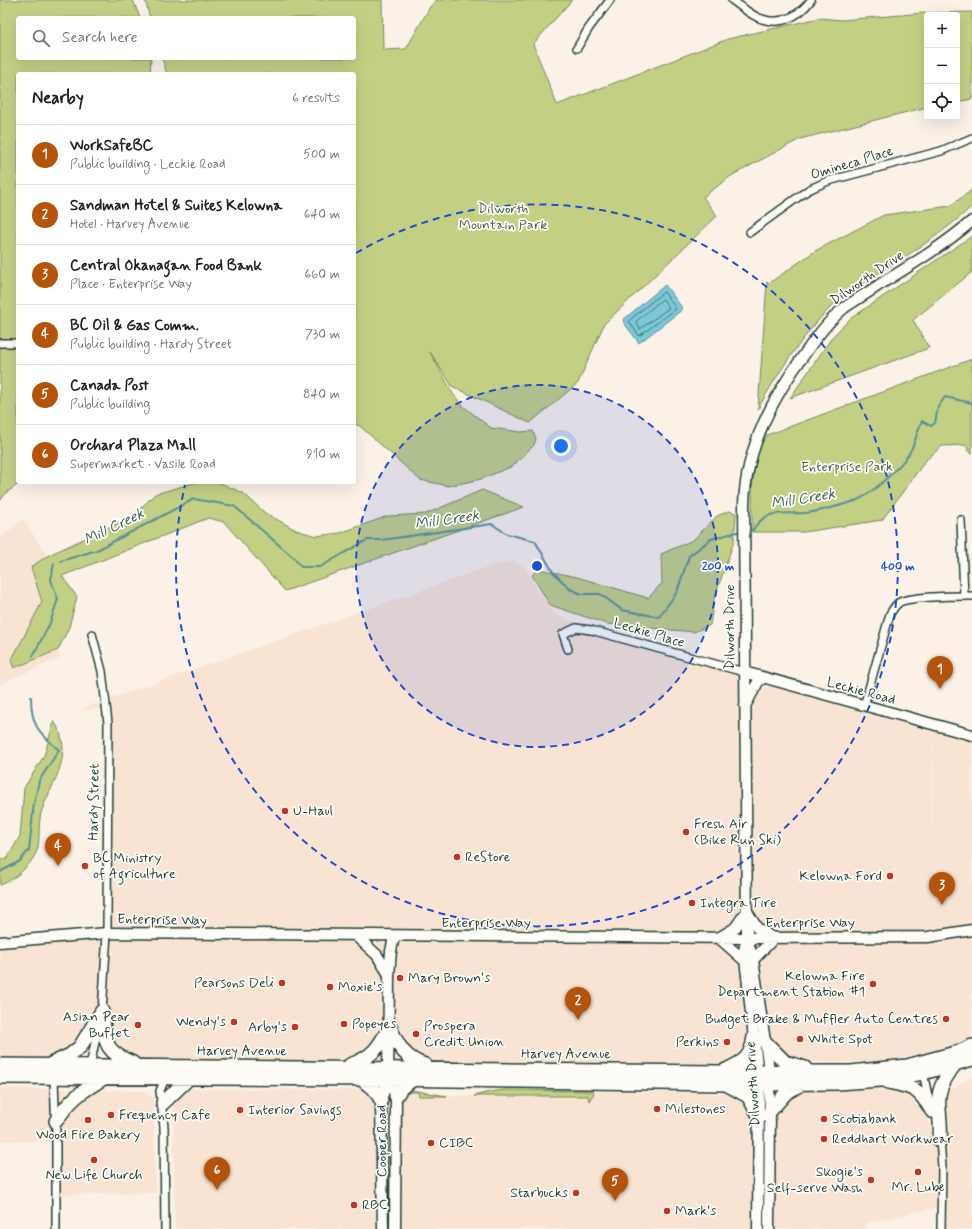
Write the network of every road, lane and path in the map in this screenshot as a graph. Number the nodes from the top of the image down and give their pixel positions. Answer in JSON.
{"nodes":[{"id":1,"x":610,"y":0,"type":"edge"},
{"id":2,"x":732,"y":0,"type":"edge"},
{"id":3,"x":811,"y":0,"type":"edge"},
{"id":4,"x":577,"y":48,"type":"dead end"},
{"id":5,"x":972,"y":138,"type":"edge"},
{"id":6,"x":972,"y":222,"type":"edge"},
{"id":7,"x":750,"y":232,"type":"dead end"},
{"id":8,"x":0,"y":342,"type":"edge"},
{"id":9,"x":16,"y":343,"type":"edge"},
{"id":10,"x":961,"y":520,"type":"dead end"},
{"id":11,"x":964,"y":596,"type":"junction"},
{"id":12,"x":972,"y":596,"type":"edge"},
{"id":13,"x":92,"y":634,"type":"dead end"},
{"id":14,"x":568,"y":649,"type":"dead end"},
{"id":15,"x":744,"y":672,"type":"junction"},
{"id":16,"x":763,"y":678,"type":"junction"},
{"id":17,"x":864,"y":706,"type":"junction"},
{"id":18,"x":745,"y":707,"type":"junction"},
{"id":19,"x":972,"y":735,"type":"edge"},
{"id":20,"x":747,"y":911,"type":"junction"},
{"id":21,"x":972,"y":930,"type":"edge"},
{"id":22,"x":107,"y":933,"type":"junction"},
{"id":23,"x":356,"y":936,"type":"junction"},
{"id":24,"x":394,"y":937,"type":"junction"},
{"id":25,"x":720,"y":938,"type":"junction"},
{"id":26,"x":747,"y":938,"type":"junction"},
{"id":27,"x":774,"y":938,"type":"junction"},
{"id":28,"x":0,"y":942,"type":"edge"},
{"id":29,"x":749,"y":960,"type":"junction"},
{"id":30,"x":389,"y":975,"type":"junction"},
{"id":31,"x":102,"y":1011,"type":"junction"},
{"id":32,"x":390,"y":1027,"type":"junction"},
{"id":33,"x":759,"y":1040,"type":"junction"},
{"id":34,"x":972,"y":1046,"type":"edge"},
{"id":35,"x":939,"y":1058,"type":"junction"},
{"id":36,"x":972,"y":1059,"type":"edge"},
{"id":37,"x":955,"y":1064,"type":"junction"},
{"id":38,"x":0,"y":1065,"type":"edge"},
{"id":39,"x":47,"y":1065,"type":"junction"},
{"id":40,"x":90,"y":1066,"type":"junction"},
{"id":41,"x":140,"y":1066,"type":"junction"},
{"id":42,"x":344,"y":1067,"type":"junction"},
{"id":43,"x":441,"y":1068,"type":"junction"},
{"id":44,"x":618,"y":1070,"type":"junction"},
{"id":45,"x":191,"y":1072,"type":"junction"},
{"id":46,"x":818,"y":1072,"type":"junction"},
{"id":47,"x":389,"y":1073,"type":"junction"},
{"id":48,"x":923,"y":1073,"type":"junction"},
{"id":49,"x":0,"y":1077,"type":"edge"},
{"id":50,"x":60,"y":1078,"type":"junction"},
{"id":51,"x":104,"y":1078,"type":"junction"},
{"id":52,"x":165,"y":1078,"type":"junction"},
{"id":53,"x":723,"y":1078,"type":"junction"},
{"id":54,"x":764,"y":1078,"type":"junction"},
{"id":55,"x":361,"y":1079,"type":"junction"},
{"id":56,"x":412,"y":1080,"type":"junction"},
{"id":57,"x":880,"y":1080,"type":"junction"},
{"id":58,"x":604,"y":1082,"type":"junction"},
{"id":59,"x":802,"y":1083,"type":"junction"},
{"id":60,"x":396,"y":1096,"type":"junction"},
{"id":61,"x":381,"y":1100,"type":"junction"},
{"id":62,"x":163,"y":1103,"type":"junction"},
{"id":63,"x":932,"y":1111,"type":"junction"},
{"id":64,"x":765,"y":1114,"type":"junction"},
{"id":65,"x":56,"y":1122,"type":"junction"},
{"id":66,"x":940,"y":1141,"type":"junction"},
{"id":67,"x":56,"y":1229,"type":"edge"},
{"id":68,"x":164,"y":1229,"type":"edge"},
{"id":69,"x":383,"y":1229,"type":"edge"},
{"id":70,"x":395,"y":1229,"type":"edge"},
{"id":71,"x":758,"y":1229,"type":"edge"},
{"id":72,"x":769,"y":1229,"type":"edge"},
{"id":73,"x":941,"y":1229,"type":"edge"}],
"edges":[{"from":1,"to":4,"type":"street"},
{"from":2,"to":3,"type":"street"},
{"from":5,"to":7,"type":"street","name":"Omineca Place"},
{"from":6,"to":15,"type":"main road","name":"Dilworth Drive"},
{"from":8,"to":9,"type":"street"},
{"from":10,"to":11,"type":"street"},
{"from":11,"to":12,"type":"street"},
{"from":11,"to":17,"type":"street"},
{"from":13,"to":22,"type":"street","name":"Hardy Street"},
{"from":14,"to":15,"type":"street","name":"Leckie Place"},
{"from":15,"to":16,"type":"main road","name":"Leckie Road"},
{"from":15,"to":18,"type":"main road","name":"Dilworth Drive"},
{"from":16,"to":17,"type":"main road","name":"Leckie Road"},
{"from":16,"to":18,"type":"main road"},
{"from":17,"to":19,"type":"main road","name":"Leckie Road"},
{"from":18,"to":20,"type":"main road","name":"Dilworth Drive"},
{"from":20,"to":25,"type":"main road"},
{"from":20,"to":26,"type":"main road","name":"Dilworth Drive"},
{"from":20,"to":27,"type":"main road"},
{"from":21,"to":27,"type":"main road","name":"Enterprise Way"},
{"from":22,"to":23,"type":"main road","name":"Enterprise Way"},
{"from":22,"to":28,"type":"main road","name":"Enterprise Way"},
{"from":22,"to":31,"type":"street","name":"Hardy Street"},
{"from":23,"to":24,"type":"main road","name":"Enterprise Way"},
{"from":23,"to":30,"type":"main road"},
{"from":24,"to":25,"type":"main road","name":"Enterprise Way"},
{"from":24,"to":30,"type":"main road","name":"Cooper Road"},
{"from":25,"to":26,"type":"main road","name":"Enterprise Way"},
{"from":25,"to":29,"type":"main road"},
{"from":26,"to":27,"type":"main road","name":"Enterprise Way"},
{"from":26,"to":29,"type":"main road","name":"Dilworth Drive"},
{"from":27,"to":29,"type":"main road"},
{"from":29,"to":33,"type":"main road","name":"Dilworth Drive"},
{"from":30,"to":32,"type":"main road","name":"Cooper Road"},
{"from":31,"to":39,"type":"highway"},
{"from":31,"to":40,"type":"street","name":"Hardy Street"},
{"from":31,"to":41,"type":"highway"},
{"from":32,"to":42,"type":"highway"},
{"from":32,"to":43,"type":"highway"},
{"from":32,"to":47,"type":"main road","name":"Cooper Road"},
{"from":33,"to":46,"type":"highway"},
{"from":33,"to":53,"type":"highway"},
{"from":33,"to":54,"type":"main road","name":"Dilworth Drive"},
{"from":34,"to":35,"type":"highway","name":"Harvey Avenue"},
{"from":35,"to":46,"type":"highway","name":"Harvey Avenue"},
{"from":35,"to":48,"type":"highway"},
{"from":36,"to":37,"type":"highway","name":"Harvey Avenue"},
{"from":37,"to":48,"type":"highway","name":"Harvey Avenue"},
{"from":37,"to":66,"type":"highway"},
{"from":38,"to":39,"type":"highway","name":"Harvey Avenue"},
{"from":39,"to":40,"type":"highway","name":"Harvey Avenue"},
{"from":40,"to":41,"type":"highway","name":"Harvey Avenue"},
{"from":40,"to":50,"type":"highway"},
{"from":41,"to":45,"type":"highway","name":"Harvey Avenue"},
{"from":42,"to":45,"type":"highway","name":"Harvey Avenue"},
{"from":42,"to":47,"type":"highway","name":"Harvey Avenue"},
{"from":43,"to":44,"type":"highway","name":"Harvey Avenue"},
{"from":43,"to":47,"type":"highway","name":"Harvey Avenue"},
{"from":44,"to":53,"type":"highway","name":"Harvey Avenue"},
{"from":44,"to":58,"type":"highway"},
{"from":45,"to":52,"type":"highway"},
{"from":45,"to":55,"type":"highway","name":"Harvey Avenue"},
{"from":45,"to":62,"type":"highway"},
{"from":46,"to":54,"type":"highway","name":"Harvey Avenue"},
{"from":47,"to":55,"type":"highway","name":"Harvey Avenue"},
{"from":47,"to":56,"type":"highway","name":"Harvey Avenue"},
{"from":47,"to":60,"type":"main road","name":"Cooper Road"},
{"from":47,"to":61,"type":"main road","name":"Cooper Road"},
{"from":48,"to":57,"type":"highway","name":"Harvey Avenue"},
{"from":48,"to":63,"type":"street"},
{"from":49,"to":50,"type":"highway"},
{"from":50,"to":51,"type":"highway"},
{"from":50,"to":65,"type":"street"},
{"from":51,"to":52,"type":"highway"},
{"from":51,"to":65,"type":"highway"},
{"from":52,"to":62,"type":"street"},
{"from":53,"to":54,"type":"highway","name":"Harvey Avenue"},
{"from":53,"to":58,"type":"highway","name":"Harvey Avenue"},
{"from":53,"to":64,"type":"highway"},
{"from":54,"to":59,"type":"highway","name":"Harvey Avenue"},
{"from":54,"to":64,"type":"main road","name":"Dilworth Drive"},
{"from":55,"to":61,"type":"highway"},
{"from":56,"to":58,"type":"highway","name":"Harvey Avenue"},
{"from":56,"to":60,"type":"highway"},
{"from":57,"to":59,"type":"highway","name":"Harvey Avenue"},
{"from":57,"to":63,"type":"highway"},
{"from":59,"to":64,"type":"highway"},
{"from":60,"to":70,"type":"main road","name":"Cooper Road"},
{"from":61,"to":69,"type":"main road","name":"Cooper Road"},
{"from":62,"to":68,"type":"street"},
{"from":63,"to":66,"type":"street"},
{"from":64,"to":71,"type":"main road","name":"Dilworth Drive"},
{"from":64,"to":72,"type":"main road","name":"Dilworth Drive"},
{"from":65,"to":67,"type":"street"},
{"from":66,"to":73,"type":"street"}]}
